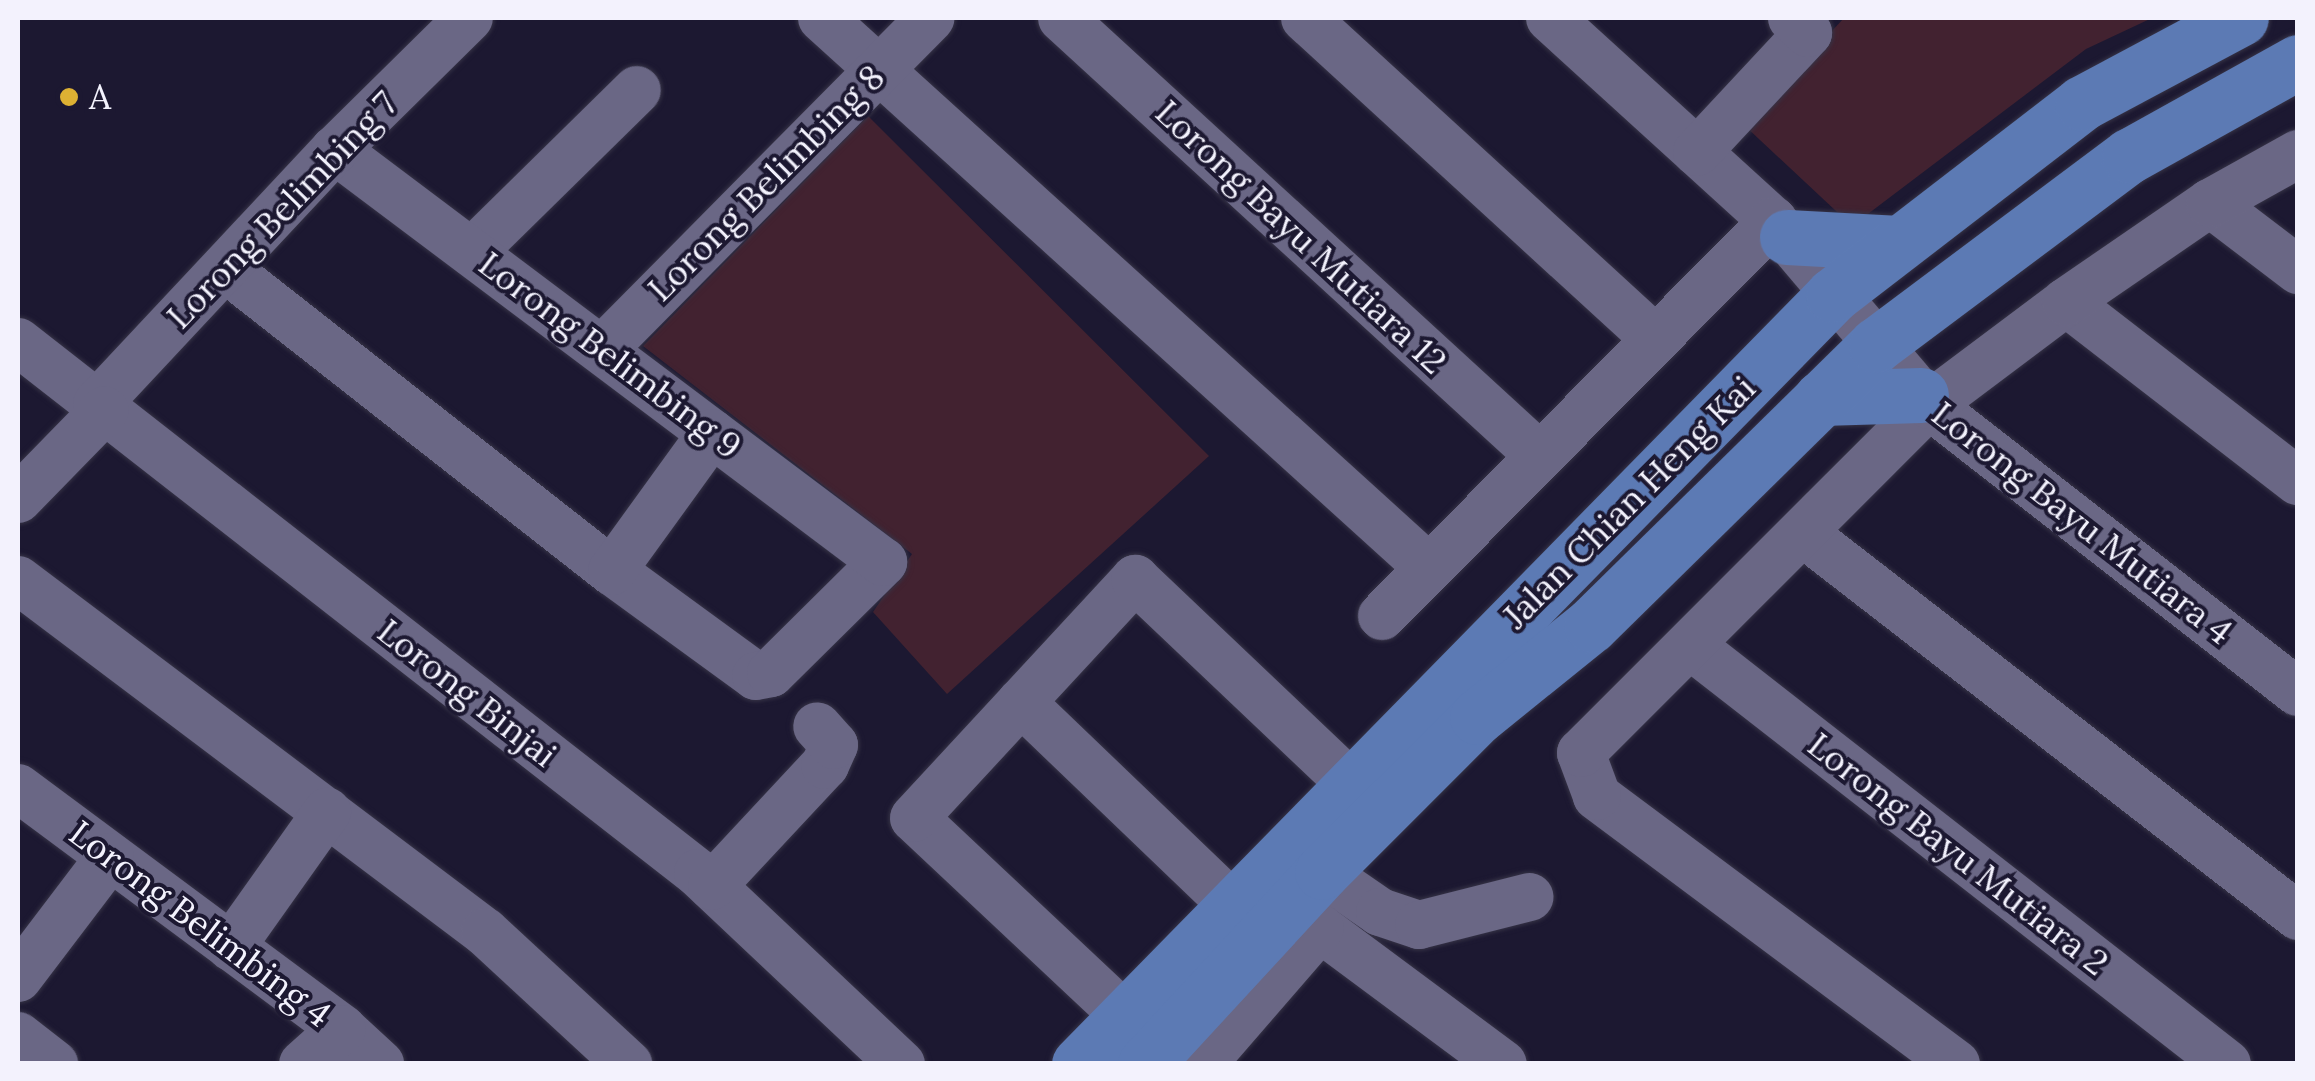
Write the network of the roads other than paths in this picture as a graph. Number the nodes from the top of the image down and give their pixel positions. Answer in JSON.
{"nodes":[{"id":1,"x":469,"y":18,"type":"edge"},
{"id":2,"x":822,"y":18,"type":"edge"},
{"id":3,"x":930,"y":18,"type":"edge"},
{"id":4,"x":1062,"y":18,"type":"edge"},
{"id":5,"x":1305,"y":18,"type":"edge"},
{"id":6,"x":1550,"y":18,"type":"edge"},
{"id":7,"x":1792,"y":18,"type":"edge"},
{"id":8,"x":2241,"y":18,"type":"edge"},
{"id":9,"x":2298,"y":62,"type":"edge"},
{"id":10,"x":880,"y":68,"type":"junction"},
{"id":11,"x":637,"y":90,"type":"dead end"},
{"id":12,"x":336,"y":150,"type":"junction"},
{"id":13,"x":1698,"y":152,"type":"junction"},
{"id":14,"x":2298,"y":154,"type":"edge"},
{"id":15,"x":2210,"y":203,"type":"junction"},
{"id":16,"x":1780,"y":229,"type":"junction"},
{"id":17,"x":1899,"y":243,"type":"junction"},
{"id":18,"x":472,"y":252,"type":"junction"},
{"id":19,"x":225,"y":268,"type":"junction"},
{"id":20,"x":2298,"y":270,"type":"edge"},
{"id":21,"x":1833,"y":295,"type":"junction"},
{"id":22,"x":2066,"y":302,"type":"junction"},
{"id":23,"x":1655,"y":339,"type":"junction"},
{"id":24,"x":18,"y":342,"type":"edge"},
{"id":25,"x":1876,"y":345,"type":"junction"},
{"id":26,"x":602,"y":350,"type":"junction"},
{"id":27,"x":1821,"y":398,"type":"junction"},
{"id":28,"x":1925,"y":400,"type":"junction"},
{"id":29,"x":101,"y":407,"type":"junction"},
{"id":30,"x":712,"y":432,"type":"junction"},
{"id":31,"x":1540,"y":456,"type":"junction"},
{"id":32,"x":2298,"y":481,"type":"edge"},
{"id":33,"x":18,"y":499,"type":"edge"},
{"id":34,"x":1803,"y":533,"type":"junction"},
{"id":35,"x":1429,"y":568,"type":"junction"},
{"id":36,"x":612,"y":571,"type":"junction"},
{"id":37,"x":18,"y":580,"type":"edge"},
{"id":38,"x":1382,"y":616,"type":"dead end"},
{"id":39,"x":1690,"y":645,"type":"junction"},
{"id":40,"x":2298,"y":692,"type":"edge"},
{"id":41,"x":1022,"y":702,"type":"junction"},
{"id":42,"x":817,"y":726,"type":"dead end"},
{"id":43,"x":1351,"y":784,"type":"junction"},
{"id":44,"x":18,"y":788,"type":"edge"},
{"id":45,"x":326,"y":812,"type":"junction"},
{"id":46,"x":110,"y":857,"type":"junction"},
{"id":47,"x":712,"y":886,"type":"junction"},
{"id":48,"x":1530,"y":897,"type":"dead end"},
{"id":49,"x":1311,"y":902,"type":"junction"},
{"id":50,"x":1233,"y":905,"type":"junction"},
{"id":51,"x":2298,"y":916,"type":"edge"},
{"id":52,"x":231,"y":947,"type":"junction"},
{"id":53,"x":18,"y":978,"type":"edge"},
{"id":54,"x":342,"y":1029,"type":"junction"},
{"id":55,"x":18,"y":1036,"type":"edge"},
{"id":56,"x":1135,"y":1040,"type":"edge"},
{"id":57,"x":54,"y":1064,"type":"edge"},
{"id":58,"x":304,"y":1064,"type":"edge"},
{"id":59,"x":380,"y":1064,"type":"edge"},
{"id":60,"x":628,"y":1064,"type":"edge"},
{"id":61,"x":901,"y":1064,"type":"edge"},
{"id":62,"x":1079,"y":1064,"type":"edge"},
{"id":63,"x":1202,"y":1064,"type":"edge"},
{"id":64,"x":1503,"y":1064,"type":"edge"},
{"id":65,"x":1956,"y":1064,"type":"edge"},
{"id":66,"x":2227,"y":1064,"type":"edge"}],
"edges":[{"from":1,"to":12,"type":"street","name":"Lorong Belimbing 7"},
{"from":2,"to":10,"type":"street"},
{"from":3,"to":10,"type":"street","name":"Lorong Belimbing 8"},
{"from":4,"to":31,"type":"street","name":"Lorong Bayu Mutiara 12"},
{"from":5,"to":23,"type":"street"},
{"from":6,"to":13,"type":"street","name":"Lorong Bayu Mutiara 4"},
{"from":7,"to":13,"type":"street"},
{"from":8,"to":17,"type":"main road","name":"Jalan Chian Heng Kai"},
{"from":9,"to":25,"type":"main road","name":"Jalan Chian Heng Kai"},
{"from":10,"to":26,"type":"street","name":"Lorong Belimbing 8"},
{"from":10,"to":35,"type":"street"},
{"from":11,"to":18,"type":"street"},
{"from":12,"to":18,"type":"street","name":"Lorong Belimbing 9"},
{"from":12,"to":19,"type":"street","name":"Lorong Belimbing 7"},
{"from":13,"to":16,"type":"street","name":"Lorong Bayu Mutiara 4"},
{"from":14,"to":15,"type":"street"},
{"from":15,"to":20,"type":"street"},
{"from":15,"to":22,"type":"street"},
{"from":16,"to":17,"type":"main road"},
{"from":16,"to":21,"type":"street","name":"Lorong Bayu Mutiara 4"},
{"from":16,"to":23,"type":"street"},
{"from":17,"to":21,"type":"main road","name":"Jalan Chian Heng Kai"},
{"from":18,"to":26,"type":"street","name":"Lorong Belimbing 9"},
{"from":19,"to":29,"type":"street","name":"Lorong Belimbing 7"},
{"from":19,"to":36,"type":"street"},
{"from":21,"to":25,"type":"street","name":"Lorong Bayu Mutiara 4"},
{"from":21,"to":43,"type":"main road","name":"Jalan Chian Heng Kai"},
{"from":22,"to":28,"type":"street"},
{"from":22,"to":32,"type":"street"},
{"from":23,"to":31,"type":"street"},
{"from":24,"to":29,"type":"street","name":"Lorong Binjai"},
{"from":25,"to":27,"type":"main road","name":"Jalan Chian Heng Kai"},
{"from":25,"to":28,"type":"street","name":"Lorong Bayu Mutiara 4"},
{"from":26,"to":30,"type":"street","name":"Lorong Belimbing 9"},
{"from":27,"to":28,"type":"main road"},
{"from":27,"to":49,"type":"main road","name":"Jalan Chian Heng Kai"},
{"from":28,"to":34,"type":"street"},
{"from":28,"to":40,"type":"street","name":"Lorong Bayu Mutiara 4"},
{"from":29,"to":33,"type":"street","name":"Lorong Belimbing 7"},
{"from":29,"to":47,"type":"street","name":"Lorong Binjai"},
{"from":30,"to":36,"type":"street"},
{"from":30,"to":36,"type":"street","name":"Lorong Belimbing 9"},
{"from":31,"to":35,"type":"street"},
{"from":34,"to":39,"type":"street"},
{"from":34,"to":51,"type":"street"},
{"from":35,"to":38,"type":"street"},
{"from":37,"to":45,"type":"street"},
{"from":39,"to":65,"type":"street"},
{"from":39,"to":66,"type":"street","name":"Lorong Bayu Mutiara 2"},
{"from":41,"to":43,"type":"street"},
{"from":41,"to":50,"type":"street"},
{"from":41,"to":56,"type":"street"},
{"from":42,"to":47,"type":"street"},
{"from":43,"to":50,"type":"main road","name":"Jalan Chian Heng Kai"},
{"from":44,"to":46,"type":"street","name":"Lorong Belimbing 4"},
{"from":45,"to":52,"type":"street"},
{"from":45,"to":60,"type":"street"},
{"from":46,"to":52,"type":"street","name":"Lorong Belimbing 4"},
{"from":46,"to":53,"type":"street"},
{"from":47,"to":61,"type":"street","name":"Lorong Binjai"},
{"from":48,"to":49,"type":"street"},
{"from":49,"to":56,"type":"main road","name":"Jalan Chian Heng Kai"},
{"from":49,"to":63,"type":"street"},
{"from":49,"to":64,"type":"street"},
{"from":50,"to":56,"type":"main road","name":"Jalan Chian Heng Kai"},
{"from":52,"to":54,"type":"street","name":"Lorong Belimbing 4"},
{"from":54,"to":58,"type":"street"},
{"from":54,"to":59,"type":"street","name":"Lorong Belimbing 4"},
{"from":55,"to":57,"type":"street"},
{"from":56,"to":62,"type":"main road","name":"Jalan Chian Heng Kai"}]}
